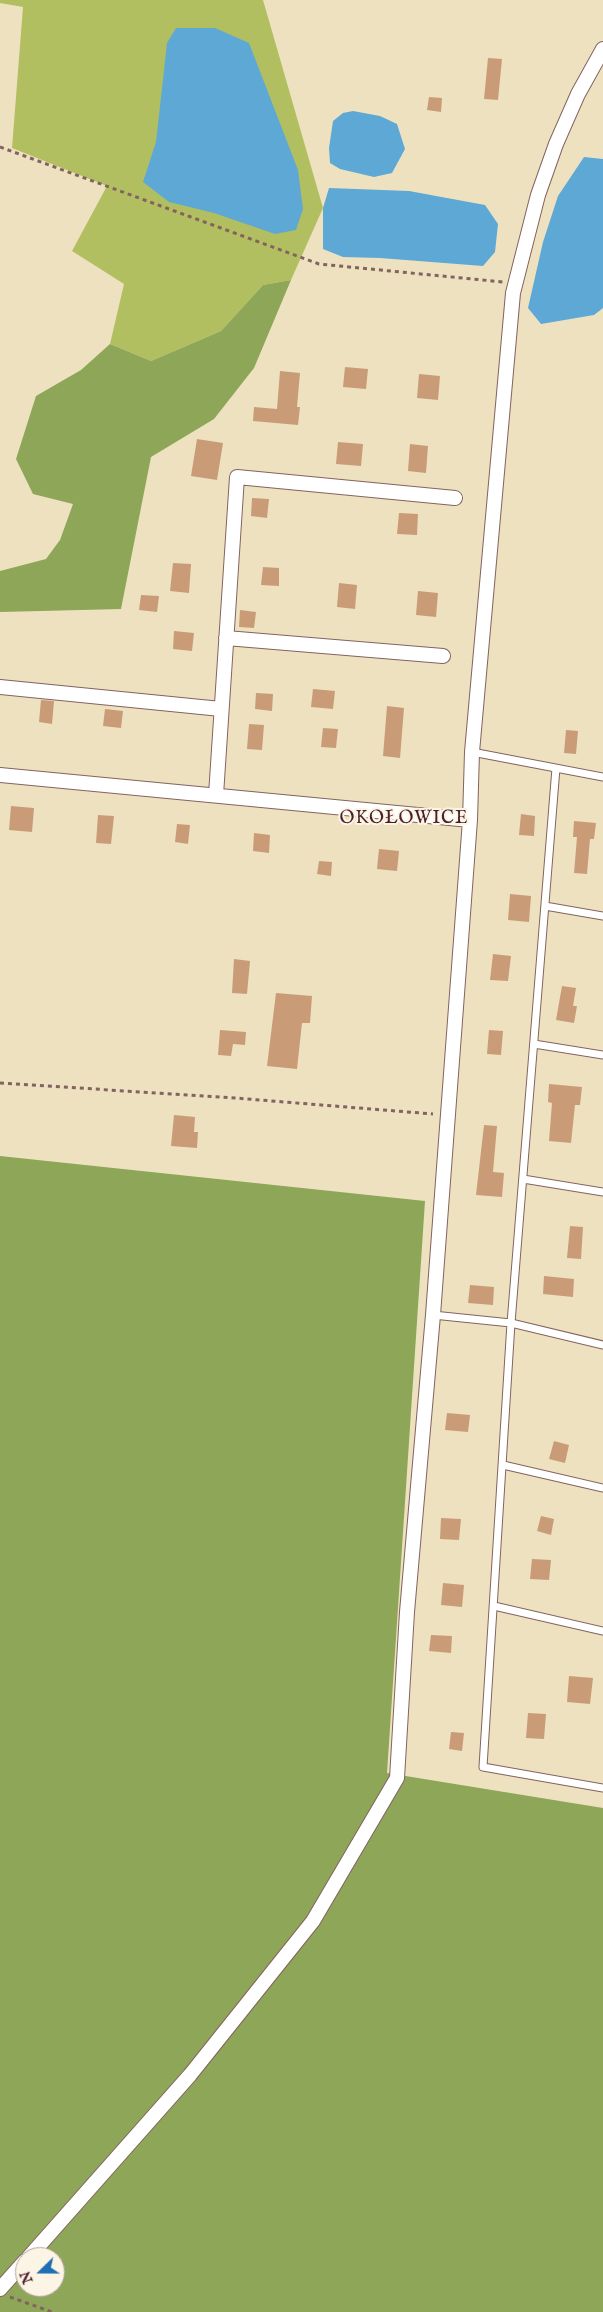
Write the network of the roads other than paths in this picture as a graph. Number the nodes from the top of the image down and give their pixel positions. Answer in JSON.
{"nodes":[{"id":1,"x":603,"y":48,"type":"edge"},
{"id":2,"x":455,"y":498,"type":"dead end"},
{"id":3,"x":226,"y":638,"type":"junction"},
{"id":4,"x":442,"y":656,"type":"dead end"},
{"id":5,"x":0,"y":687,"type":"edge"},
{"id":6,"x":221,"y":709,"type":"junction"},
{"id":7,"x":472,"y":752,"type":"junction"},
{"id":8,"x":556,"y":768,"type":"junction"},
{"id":9,"x":0,"y":775,"type":"edge"},
{"id":10,"x":603,"y":777,"type":"edge"},
{"id":11,"x":216,"y":795,"type":"junction"},
{"id":12,"x":470,"y":820,"type":"junction"},
{"id":13,"x":545,"y":906,"type":"junction"},
{"id":14,"x":603,"y":916,"type":"edge"},
{"id":15,"x":534,"y":1044,"type":"junction"},
{"id":16,"x":603,"y":1055,"type":"edge"},
{"id":17,"x":524,"y":1178,"type":"junction"},
{"id":18,"x":603,"y":1192,"type":"edge"},
{"id":19,"x":433,"y":1315,"type":"junction"},
{"id":20,"x":511,"y":1323,"type":"junction"},
{"id":21,"x":603,"y":1345,"type":"edge"},
{"id":22,"x":503,"y":1464,"type":"junction"},
{"id":23,"x":603,"y":1488,"type":"edge"},
{"id":24,"x":494,"y":1606,"type":"junction"},
{"id":25,"x":603,"y":1631,"type":"edge"},
{"id":26,"x":603,"y":1788,"type":"edge"},
{"id":27,"x":38,"y":2247,"type":"edge"},
{"id":28,"x":15,"y":2276,"type":"edge"},
{"id":29,"x":4,"y":2293,"type":"edge"}],
"edges":[{"from":1,"to":7,"type":"street"},
{"from":2,"to":3,"type":"street"},
{"from":3,"to":4,"type":"street"},
{"from":3,"to":6,"type":"street"},
{"from":5,"to":6,"type":"street"},
{"from":6,"to":11,"type":"street"},
{"from":7,"to":8,"type":"lane"},
{"from":7,"to":12,"type":"street"},
{"from":8,"to":10,"type":"lane"},
{"from":8,"to":13,"type":"lane"},
{"from":9,"to":11,"type":"street"},
{"from":11,"to":12,"type":"street"},
{"from":12,"to":19,"type":"street"},
{"from":13,"to":14,"type":"lane"},
{"from":13,"to":15,"type":"lane"},
{"from":15,"to":16,"type":"lane"},
{"from":15,"to":17,"type":"lane"},
{"from":17,"to":18,"type":"lane"},
{"from":17,"to":20,"type":"lane"},
{"from":19,"to":20,"type":"lane"},
{"from":19,"to":27,"type":"street"},
{"from":20,"to":21,"type":"lane"},
{"from":20,"to":22,"type":"lane"},
{"from":22,"to":23,"type":"lane"},
{"from":22,"to":24,"type":"lane"},
{"from":24,"to":25,"type":"lane"},
{"from":24,"to":26,"type":"lane"},
{"from":28,"to":29,"type":"street"}]}
